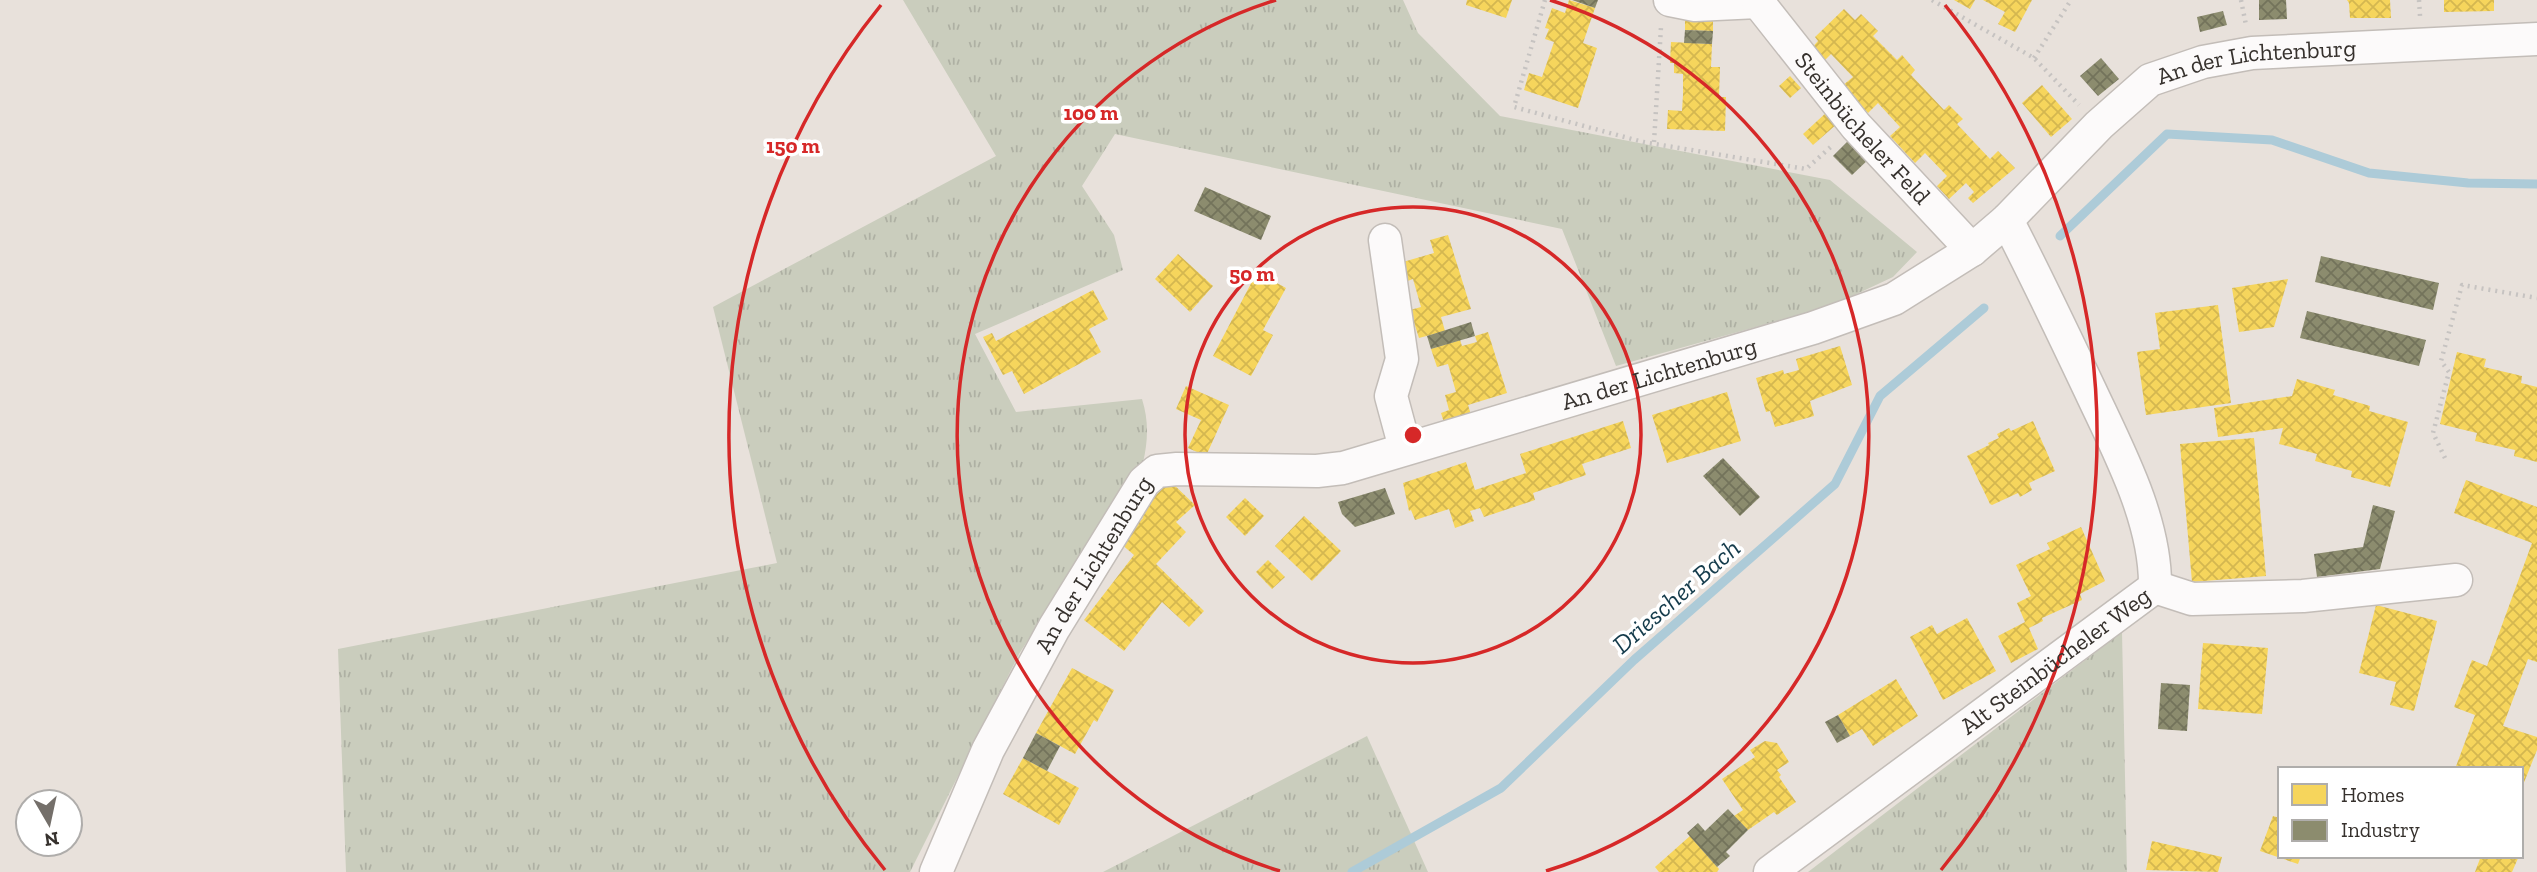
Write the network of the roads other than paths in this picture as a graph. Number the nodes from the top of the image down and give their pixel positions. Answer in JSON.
{"nodes":[{"id":1,"x":1760,"y":1,"type":"edge"},
{"id":2,"x":1666,"y":13,"type":"edge"},
{"id":3,"x":2537,"y":39,"type":"edge"},
{"id":4,"x":2007,"y":220,"type":"junction"},
{"id":5,"x":1385,"y":240,"type":"dead end"},
{"id":6,"x":1972,"y":250,"type":"junction"},
{"id":7,"x":1405,"y":448,"type":"junction"},
{"id":8,"x":2456,"y":580,"type":"dead end"},
{"id":9,"x":2155,"y":587,"type":"junction"},
{"id":10,"x":936,"y":872,"type":"edge"},
{"id":11,"x":1770,"y":872,"type":"edge"}],
"edges":[{"from":1,"to":2,"type":"street","name":"Steinbücheler Feld"},
{"from":1,"to":6,"type":"street","name":"Steinbücheler Feld"},
{"from":3,"to":4,"type":"street","name":"An der Lichtenburg"},
{"from":4,"to":6,"type":"street","name":"An der Lichtenburg"},
{"from":4,"to":9,"type":"street","name":"Alt Steinbücheler Weg"},
{"from":5,"to":7,"type":"street"},
{"from":6,"to":7,"type":"street","name":"An der Lichtenburg"},
{"from":7,"to":10,"type":"street","name":"An der Lichtenburg"},
{"from":8,"to":9,"type":"street"},
{"from":9,"to":11,"type":"street","name":"Alt Steinbücheler Weg"}]}
